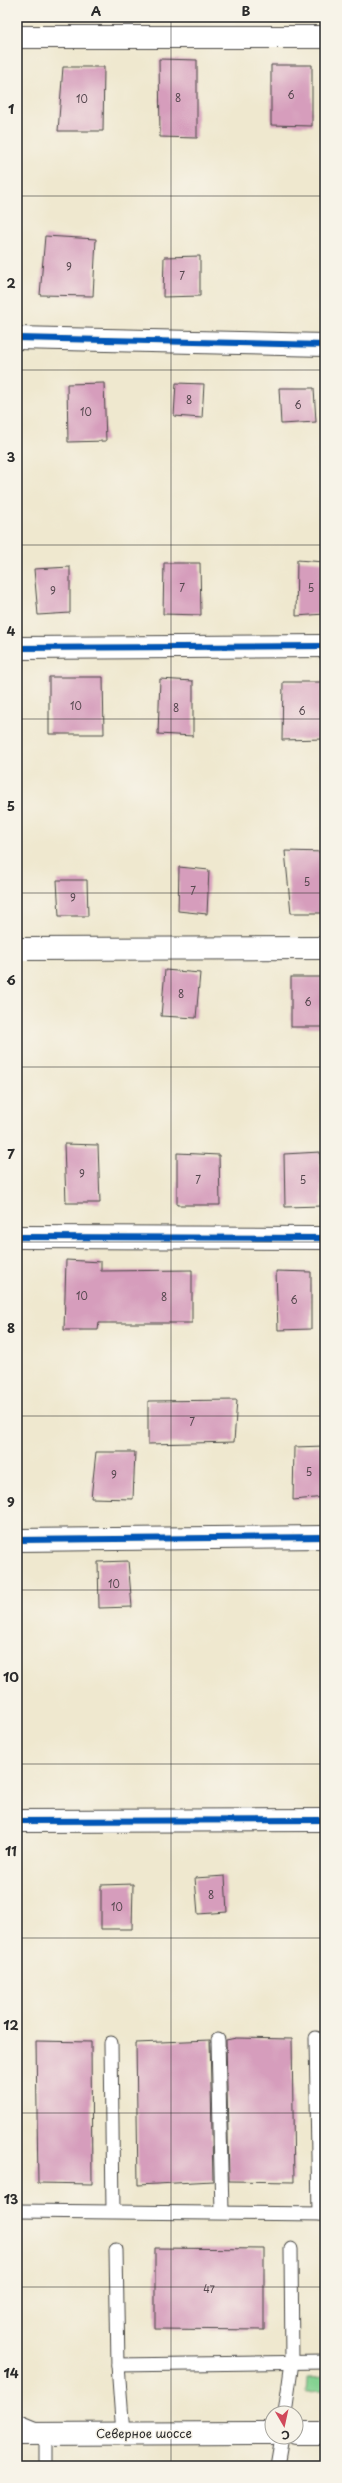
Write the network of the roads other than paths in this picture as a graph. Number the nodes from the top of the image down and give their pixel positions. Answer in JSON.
{"nodes":[{"id":1,"x":17,"y":36,"type":"edge"},
{"id":2,"x":325,"y":37,"type":"edge"},
{"id":3,"x":17,"y":338,"type":"edge"},
{"id":4,"x":325,"y":345,"type":"edge"},
{"id":5,"x":325,"y":646,"type":"edge"},
{"id":6,"x":17,"y":648,"type":"edge"},
{"id":7,"x":325,"y":948,"type":"edge"},
{"id":8,"x":17,"y":949,"type":"edge"},
{"id":9,"x":17,"y":1237,"type":"edge"},
{"id":10,"x":325,"y":1238,"type":"edge"},
{"id":11,"x":325,"y":1537,"type":"edge"},
{"id":12,"x":17,"y":1540,"type":"edge"},
{"id":13,"x":325,"y":1820,"type":"edge"},
{"id":14,"x":17,"y":1821,"type":"edge"},
{"id":15,"x":316,"y":2038,"type":"dead end"},
{"id":16,"x":218,"y":2040,"type":"dead end"},
{"id":17,"x":111,"y":2043,"type":"dead end"},
{"id":18,"x":113,"y":2211,"type":"junction"},
{"id":19,"x":17,"y":2212,"type":"edge"},
{"id":20,"x":222,"y":2212,"type":"junction"},
{"id":21,"x":322,"y":2214,"type":"edge"},
{"id":22,"x":291,"y":2249,"type":"dead end"},
{"id":23,"x":116,"y":2250,"type":"dead end"},
{"id":24,"x":292,"y":2362,"type":"junction"},
{"id":25,"x":325,"y":2362,"type":"edge"},
{"id":26,"x":118,"y":2365,"type":"junction"},
{"id":27,"x":286,"y":2405,"type":"edge"},
{"id":28,"x":17,"y":2422,"type":"edge"},
{"id":29,"x":264,"y":2433,"type":"edge"},
{"id":30,"x":304,"y":2433,"type":"edge"},
{"id":31,"x":325,"y":2433,"type":"edge"},
{"id":32,"x":17,"y":2434,"type":"edge"},
{"id":33,"x":46,"y":2434,"type":"junction"},
{"id":34,"x":123,"y":2434,"type":"junction"},
{"id":35,"x":281,"y":2445,"type":"edge"},
{"id":36,"x":46,"y":2466,"type":"edge"},
{"id":37,"x":277,"y":2466,"type":"edge"}],
"edges":[{"from":1,"to":2,"type":"street"},
{"from":3,"to":4,"type":"street"},
{"from":5,"to":6,"type":"street"},
{"from":7,"to":8,"type":"street"},
{"from":9,"to":10,"type":"street"},
{"from":11,"to":12,"type":"street"},
{"from":13,"to":14,"type":"street"},
{"from":15,"to":21,"type":"lane"},
{"from":16,"to":20,"type":"lane"},
{"from":17,"to":18,"type":"lane"},
{"from":18,"to":19,"type":"lane"},
{"from":18,"to":20,"type":"lane"},
{"from":20,"to":21,"type":"lane"},
{"from":22,"to":24,"type":"lane"},
{"from":23,"to":26,"type":"lane"},
{"from":24,"to":25,"type":"lane"},
{"from":24,"to":26,"type":"lane"},
{"from":24,"to":27,"type":"lane"},
{"from":26,"to":34,"type":"lane"},
{"from":28,"to":33,"type":"lane"},
{"from":29,"to":34,"type":"street","name":"Северное шоссе"},
{"from":30,"to":31,"type":"street"},
{"from":32,"to":33,"type":"street","name":"Северное шоссе"},
{"from":33,"to":34,"type":"street","name":"Северное шоссе"},
{"from":33,"to":36,"type":"lane"},
{"from":35,"to":37,"type":"lane"}]}
